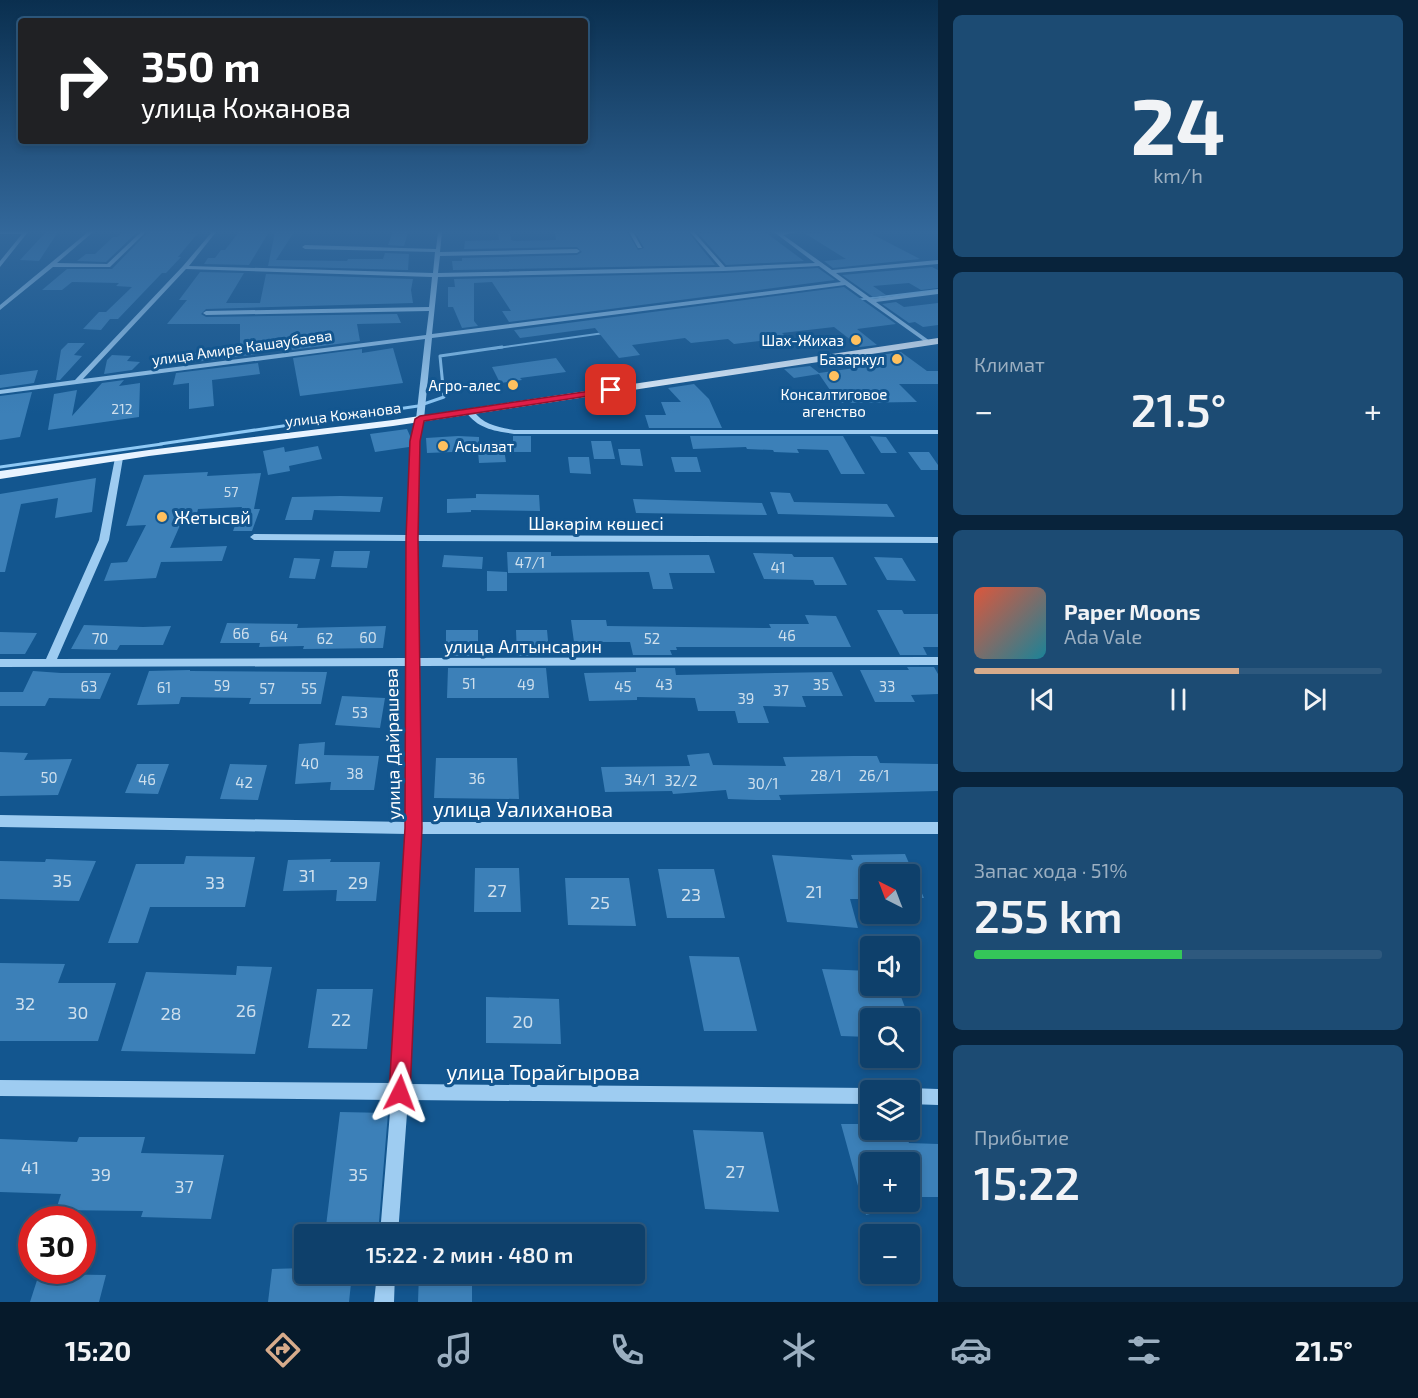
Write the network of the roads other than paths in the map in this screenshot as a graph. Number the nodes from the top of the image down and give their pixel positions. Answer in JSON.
{"nodes":[{"id":1,"x":19,"y":293,"type":"edge"},
{"id":2,"x":161,"y":293,"type":"edge"},
{"id":3,"x":433,"y":293,"type":"edge"},
{"id":4,"x":768,"y":293,"type":"edge"},
{"id":5,"x":858,"y":293,"type":"edge"},
{"id":6,"x":933,"y":293,"type":"edge"},
{"id":7,"x":870,"y":302,"type":"junction"},
{"id":8,"x":0,"y":308,"type":"edge"},
{"id":9,"x":432,"y":309,"type":"junction"},
{"id":10,"x":206,"y":313,"type":"dead end"},
{"id":11,"x":429,"y":336,"type":"junction"},
{"id":12,"x":933,"y":341,"type":"edge"},
{"id":13,"x":76,"y":383,"type":"junction"},
{"id":14,"x":0,"y":392,"type":"edge"},
{"id":15,"x":470,"y":412,"type":"junction"},
{"id":16,"x":420,"y":419,"type":"junction"},
{"id":17,"x":938,"y":432,"type":"edge"},
{"id":18,"x":118,"y":458,"type":"junction"},
{"id":19,"x":0,"y":476,"type":"edge"},
{"id":20,"x":255,"y":537,"type":"dead end"},
{"id":21,"x":412,"y":538,"type":"junction"},
{"id":22,"x":938,"y":540,"type":"edge"},
{"id":23,"x":938,"y":661,"type":"edge"},
{"id":24,"x":0,"y":663,"type":"edge"},
{"id":25,"x":49,"y":663,"type":"junction"},
{"id":26,"x":412,"y":663,"type":"junction"},
{"id":27,"x":0,"y":821,"type":"edge"},
{"id":28,"x":414,"y":828,"type":"junction"},
{"id":29,"x":938,"y":828,"type":"edge"},
{"id":30,"x":0,"y":1088,"type":"edge"},
{"id":31,"x":400,"y":1093,"type":"junction"},
{"id":32,"x":860,"y":1096,"type":"edge"},
{"id":33,"x":920,"y":1096,"type":"edge"},
{"id":34,"x":938,"y":1097,"type":"edge"},
{"id":35,"x":390,"y":1224,"type":"edge"},
{"id":36,"x":385,"y":1284,"type":"edge"},
{"id":37,"x":384,"y":1302,"type":"edge"}],
"edges":[{"from":1,"to":8,"type":"street"},
{"from":2,"to":13,"type":"street"},
{"from":3,"to":9,"type":"street","name":"улица Дайрашева"},
{"from":4,"to":11,"type":"street","name":"улица Амире Кашаубаева"},
{"from":5,"to":7,"type":"street"},
{"from":6,"to":7,"type":"street"},
{"from":7,"to":12,"type":"street"},
{"from":9,"to":10,"type":"street"},
{"from":9,"to":11,"type":"street","name":"улица Дайрашева"},
{"from":11,"to":13,"type":"street","name":"улица Амире Кашаубаева"},
{"from":11,"to":16,"type":"street","name":"улица Дайрашева"},
{"from":12,"to":15,"type":"main road","name":"улица Кожанова"},
{"from":13,"to":14,"type":"street","name":"улица Амире Кашаубаева"},
{"from":15,"to":16,"type":"main road","name":"улица Кожанова"},
{"from":15,"to":17,"type":"street"},
{"from":16,"to":18,"type":"main road","name":"улица Кожанова"},
{"from":16,"to":21,"type":"street","name":"улица Дайрашева"},
{"from":18,"to":19,"type":"main road","name":"улица Кожанова"},
{"from":18,"to":25,"type":"street"},
{"from":20,"to":21,"type":"street","name":"Шәкәрім көшесі"},
{"from":21,"to":22,"type":"street","name":"Шәкәрім көшесі"},
{"from":21,"to":26,"type":"street","name":"улица Дайрашева"},
{"from":23,"to":26,"type":"street","name":"улица Алтынсарин"},
{"from":24,"to":25,"type":"street","name":"улица Алтынсарин"},
{"from":25,"to":26,"type":"street","name":"улица Алтынсарин"},
{"from":26,"to":28,"type":"street","name":"улица Дайрашева"},
{"from":27,"to":28,"type":"street","name":"улица Уалиханова"},
{"from":28,"to":29,"type":"street","name":"улица Уалиханова"},
{"from":28,"to":31,"type":"street","name":"улица Дайрашева"},
{"from":30,"to":31,"type":"street","name":"улица Торайгырова"},
{"from":31,"to":32,"type":"street","name":"улица Торайгырова"},
{"from":31,"to":35,"type":"street","name":"улица Дайрашева"},
{"from":33,"to":34,"type":"street"},
{"from":36,"to":37,"type":"street"}]}
